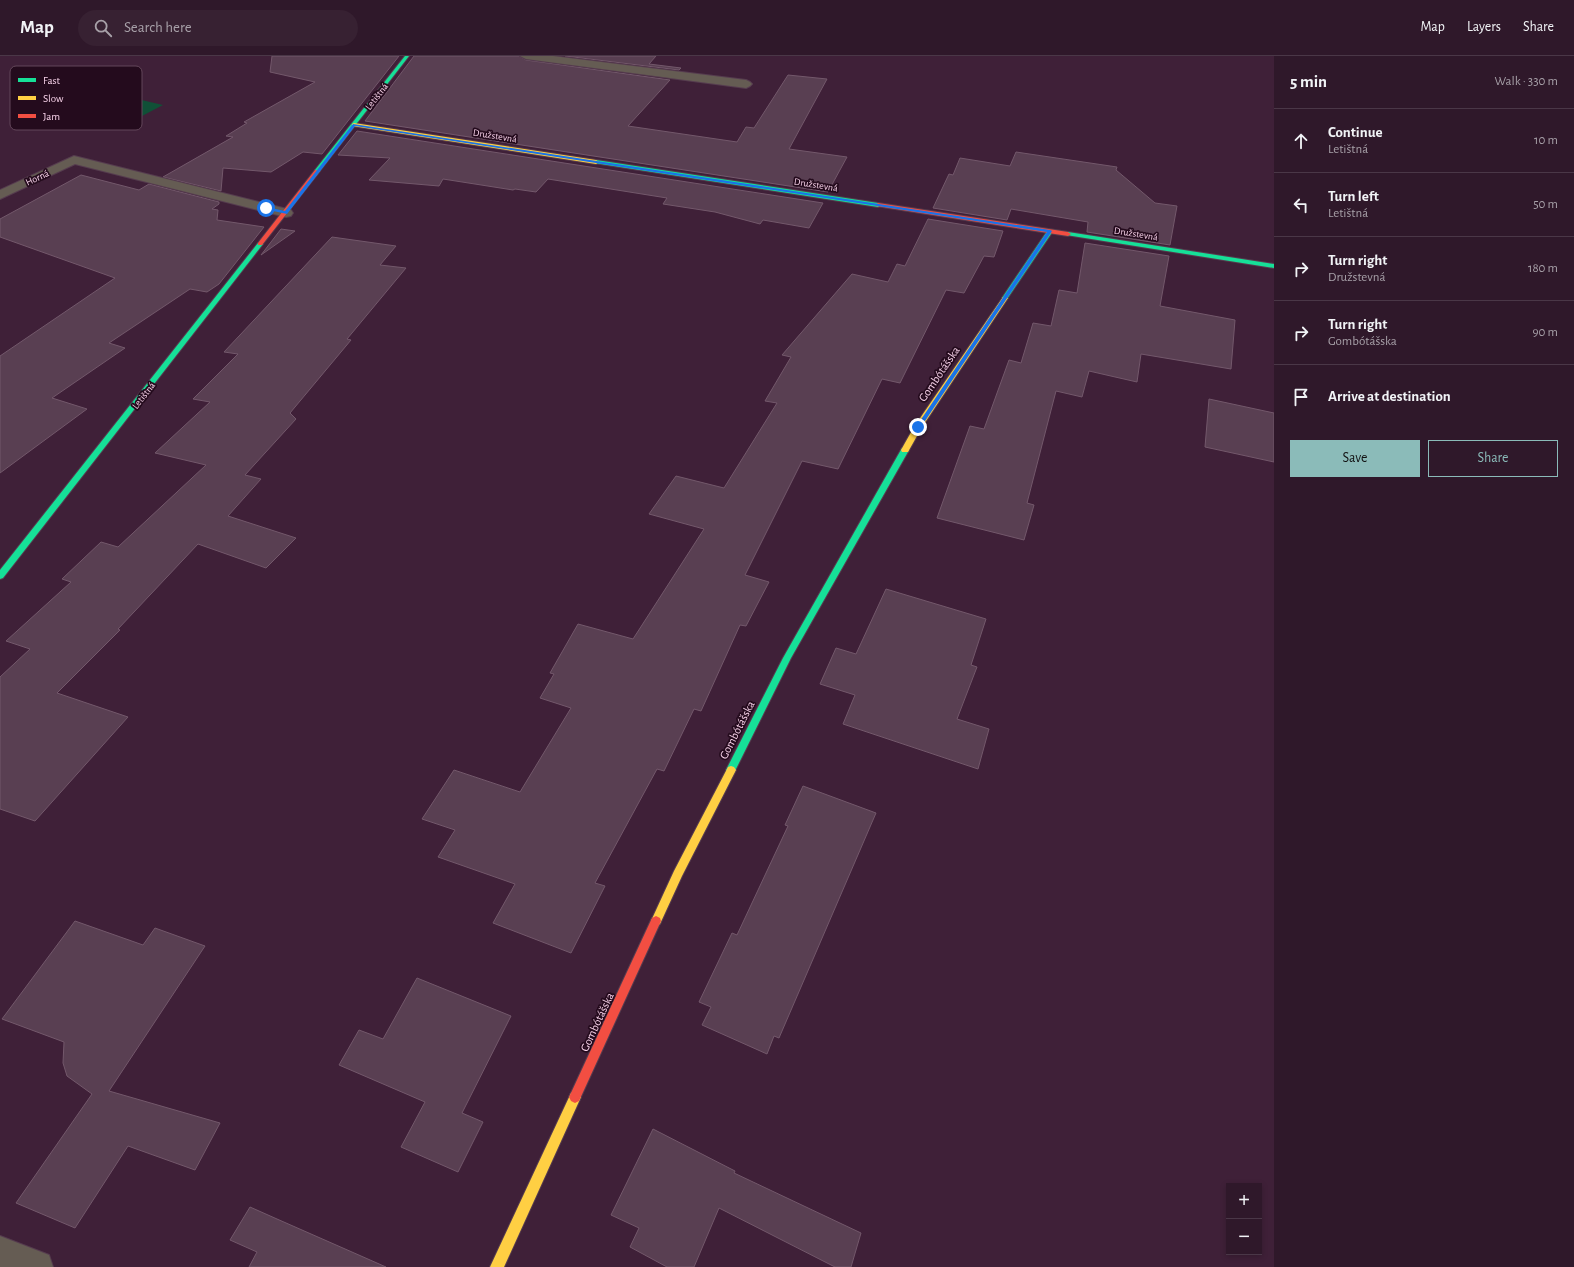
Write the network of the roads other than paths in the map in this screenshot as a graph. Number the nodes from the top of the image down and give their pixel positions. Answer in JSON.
{"nodes":[{"id":1,"x":408,"y":56,"type":"edge"},
{"id":2,"x":526,"y":56,"type":"edge"},
{"id":3,"x":746,"y":84,"type":"dead end"},
{"id":4,"x":354,"y":125,"type":"junction"},
{"id":5,"x":0,"y":195,"type":"edge"},
{"id":6,"x":286,"y":213,"type":"junction"},
{"id":7,"x":1050,"y":231,"type":"junction"},
{"id":8,"x":1274,"y":266,"type":"edge"},
{"id":9,"x":0,"y":576,"type":"edge"},
{"id":10,"x":0,"y":1252,"type":"edge"},
{"id":11,"x":37,"y":1267,"type":"edge"},
{"id":12,"x":497,"y":1267,"type":"edge"}],
"edges":[{"from":1,"to":4,"type":"street","name":"Letištná"},
{"from":2,"to":3,"type":"street"},
{"from":4,"to":6,"type":"street","name":"Letištná"},
{"from":4,"to":7,"type":"street","name":"Družstevná"},
{"from":5,"to":6,"type":"street","name":"Horná"},
{"from":6,"to":9,"type":"street","name":"Letištná"},
{"from":7,"to":8,"type":"street","name":"Družstevná"},
{"from":7,"to":12,"type":"street","name":"Gombótášska"},
{"from":10,"to":11,"type":"street"}]}
